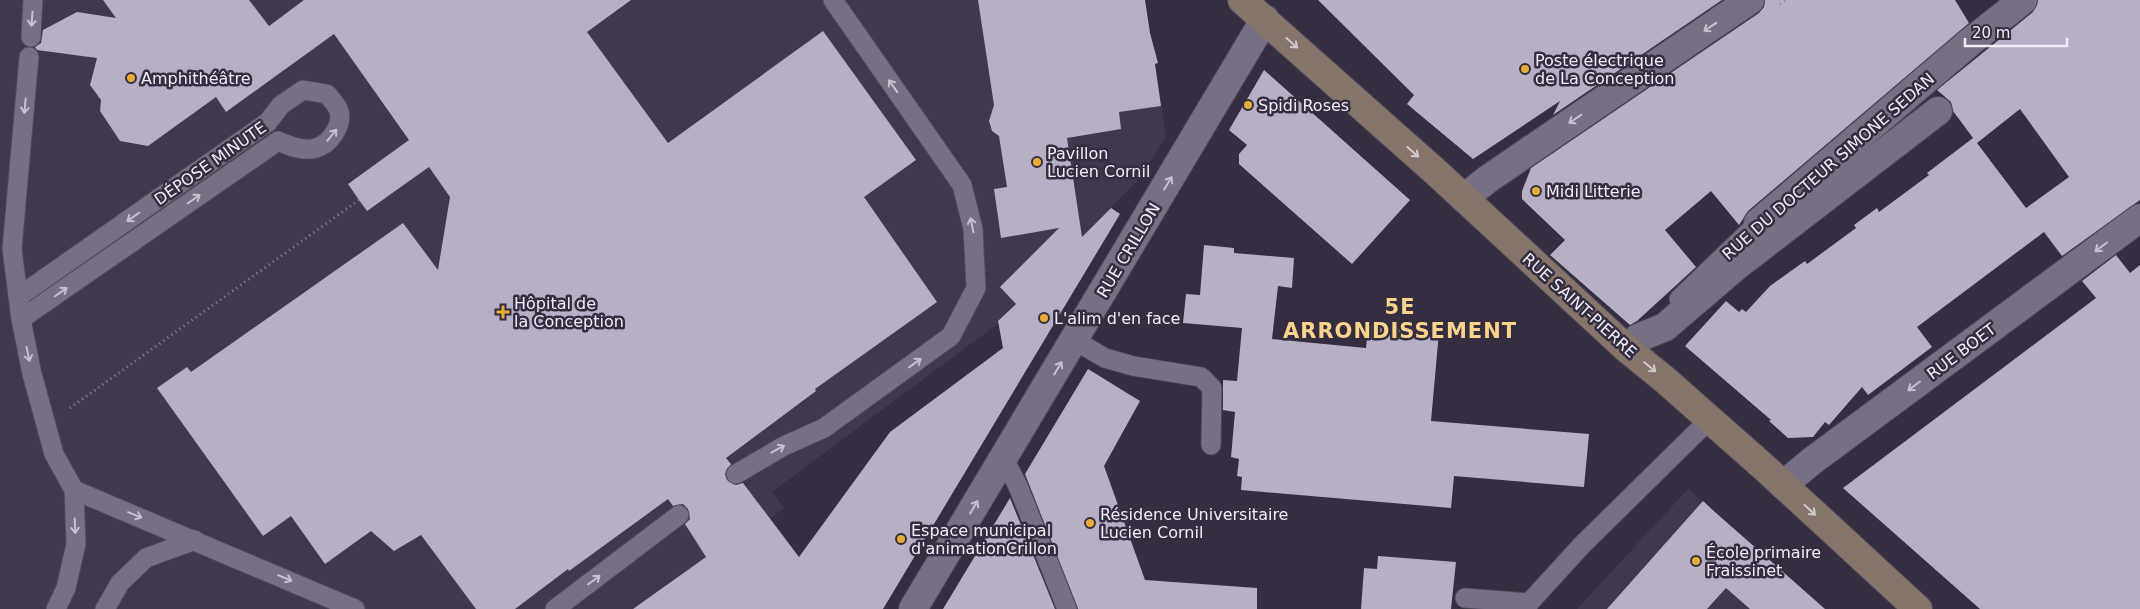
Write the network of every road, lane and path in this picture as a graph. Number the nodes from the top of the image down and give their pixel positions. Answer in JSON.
{"nodes":[{"id":1,"x":33,"y":0,"type":"edge"},
{"id":2,"x":833,"y":0,"type":"edge"},
{"id":3,"x":1242,"y":0,"type":"edge"},
{"id":4,"x":1750,"y":0,"type":"edge"},
{"id":5,"x":2023,"y":0,"type":"edge"},
{"id":6,"x":1265,"y":19,"type":"junction"},
{"id":7,"x":30,"y":37,"type":"dead end"},
{"id":8,"x":29,"y":58,"type":"dead end"},
{"id":9,"x":1938,"y":111,"type":"dead end"},
{"id":10,"x":1464,"y":198,"type":"junction"},
{"id":11,"x":359,"y":200,"type":"dead end"},
{"id":12,"x":2140,"y":218,"type":"edge"},
{"id":13,"x":1758,"y":223,"type":"joint"},
{"id":14,"x":18,"y":297,"type":"junction"},
{"id":15,"x":21,"y":319,"type":"junction"},
{"id":16,"x":1074,"y":340,"type":"junction"},
{"id":17,"x":1632,"y":343,"type":"junction"},
{"id":18,"x":1710,"y":419,"type":"junction"},
{"id":19,"x":46,"y":421,"type":"junction"},
{"id":20,"x":1211,"y":445,"type":"dead end"},
{"id":21,"x":1003,"y":457,"type":"junction"},
{"id":22,"x":736,"y":474,"type":"dead end"},
{"id":23,"x":1783,"y":485,"type":"junction"},
{"id":24,"x":74,"y":490,"type":"junction"},
{"id":25,"x":679,"y":515,"type":"dead end"},
{"id":26,"x":195,"y":540,"type":"junction"},
{"id":27,"x":1465,"y":598,"type":"dead end"},
{"id":28,"x":1528,"y":606,"type":"edge"},
{"id":29,"x":915,"y":608,"type":"edge"},
{"id":30,"x":56,"y":609,"type":"edge"},
{"id":31,"x":106,"y":609,"type":"edge"},
{"id":32,"x":355,"y":609,"type":"edge"},
{"id":33,"x":555,"y":609,"type":"edge"},
{"id":34,"x":1067,"y":609,"type":"edge"},
{"id":35,"x":1918,"y":609,"type":"edge"}],
"edges":[{"from":1,"to":7,"type":"lane","one_way":true},
{"from":22,"to":2,"type":"lane","one_way":true},
{"from":3,"to":6,"type":"street","name":"RUE SAINT-PIERRE"},
{"from":4,"to":10,"type":"street","one_way":true},
{"from":5,"to":13,"type":"street","name":"RUE DU DOCTEUR SIMONE SEDAN"},
{"from":6,"to":10,"type":"street","name":"RUE SAINT-PIERRE","one_way":true},
{"from":16,"to":6,"type":"street","name":"RUE CRILLON","one_way":true},
{"from":8,"to":14,"type":"lane","one_way":true},
{"from":9,"to":17,"type":"street","name":"RUE DU DOCTEUR SIMONE SEDAN"},
{"from":10,"to":17,"type":"street","name":"RUE SAINT-PIERRE"},
{"from":11,"to":19,"type":"path"},
{"from":12,"to":23,"type":"street","name":"RUE BOET","one_way":true},
{"from":13,"to":17,"type":"lane","name":"RUE DU DOCTEUR SIMONE SEDAN"},
{"from":14,"to":15,"type":"lane"},
{"from":15,"to":14,"type":"lane","name":"DÉPOSE MINUTE","one_way":true},
{"from":15,"to":19,"type":"lane","one_way":true},
{"from":16,"to":20,"type":"lane"},
{"from":21,"to":16,"type":"street","name":"RUE CRILLON","one_way":true},
{"from":17,"to":18,"type":"street","name":"RUE SAINT-PIERRE","one_way":true},
{"from":18,"to":23,"type":"street","name":"RUE SAINT-PIERRE"},
{"from":18,"to":28,"type":"lane"},
{"from":19,"to":24,"type":"lane"},
{"from":29,"to":21,"type":"street","name":"RUE CRILLON","one_way":true},
{"from":21,"to":34,"type":"lane"},
{"from":23,"to":35,"type":"street","name":"RUE SAINT-PIERRE","one_way":true},
{"from":24,"to":26,"type":"lane","one_way":true},
{"from":24,"to":30,"type":"lane","one_way":true},
{"from":33,"to":25,"type":"lane","one_way":true},
{"from":26,"to":31,"type":"lane"},
{"from":26,"to":32,"type":"lane","one_way":true},
{"from":27,"to":28,"type":"lane"}]}
